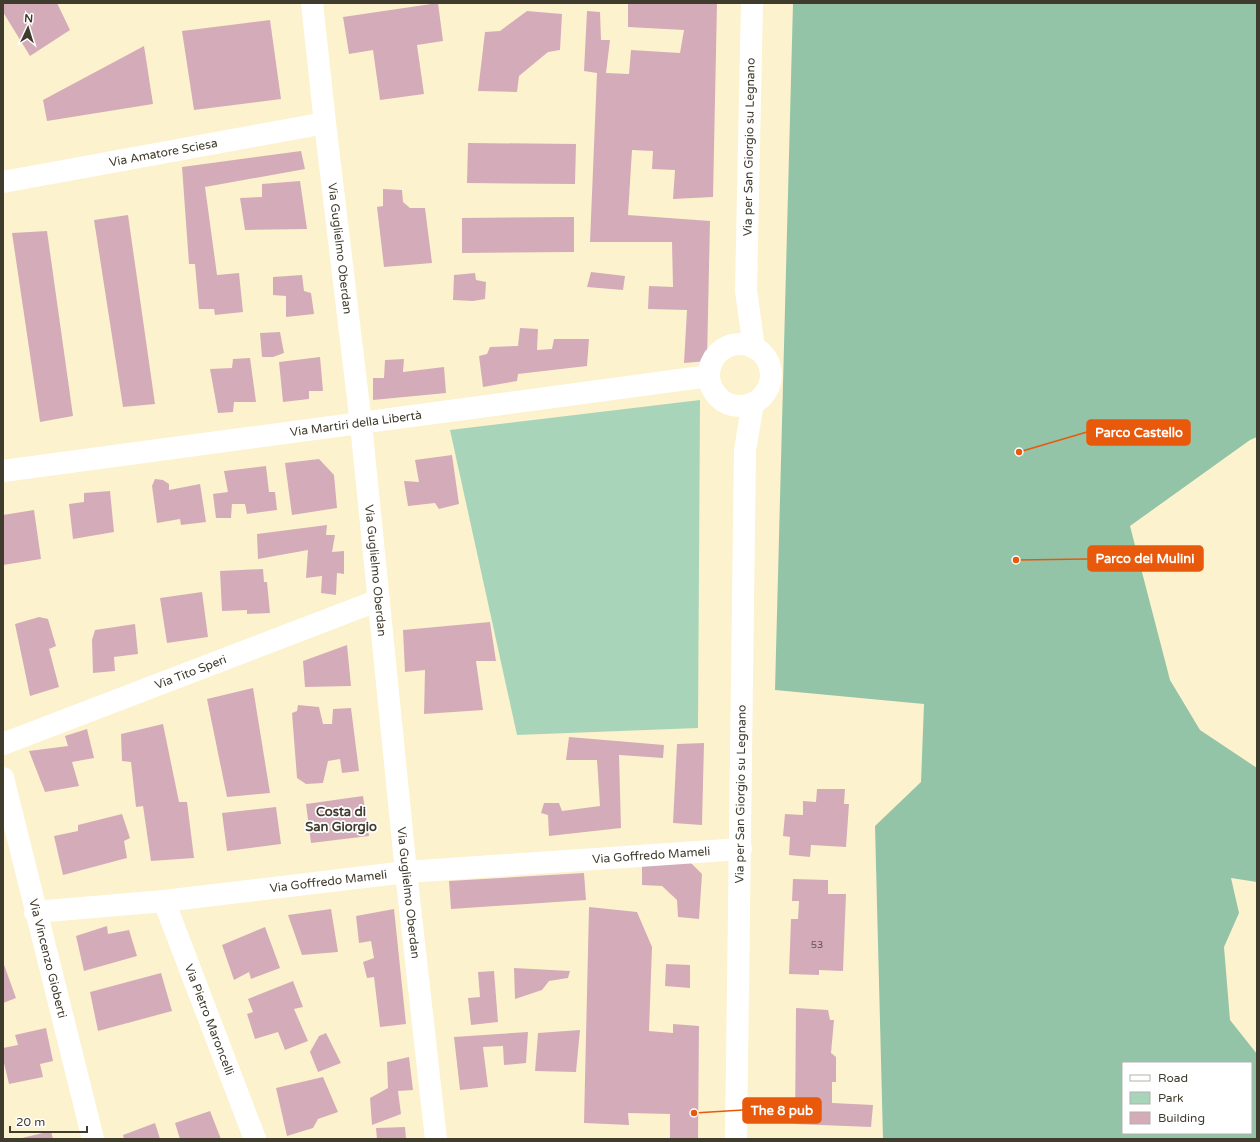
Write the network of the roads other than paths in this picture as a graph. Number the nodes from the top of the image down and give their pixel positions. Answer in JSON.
{"nodes":[{"id":1,"x":312,"y":3,"type":"edge"},
{"id":2,"x":752,"y":3,"type":"edge"},
{"id":3,"x":324,"y":122,"type":"junction"},
{"id":4,"x":3,"y":182,"type":"edge"},
{"id":5,"x":745,"y":346,"type":"junction"},
{"id":6,"x":709,"y":376,"type":"junction"},
{"id":7,"x":743,"y":404,"type":"junction"},
{"id":8,"x":361,"y":424,"type":"junction"},
{"id":9,"x":3,"y":471,"type":"edge"},
{"id":10,"x":378,"y":600,"type":"junction"},
{"id":11,"x":3,"y":744,"type":"edge"},
{"id":12,"x":3,"y":778,"type":"edge"},
{"id":13,"x":741,"y":849,"type":"junction"},
{"id":14,"x":406,"y":872,"type":"junction"},
{"id":15,"x":164,"y":901,"type":"junction"},
{"id":16,"x":35,"y":912,"type":"junction"},
{"id":17,"x":93,"y":1139,"type":"edge"},
{"id":18,"x":255,"y":1139,"type":"edge"},
{"id":19,"x":436,"y":1139,"type":"edge"},
{"id":20,"x":736,"y":1139,"type":"edge"}],
"edges":[{"from":1,"to":3,"type":"street","name":"Via Guglielmo Oberdan"},
{"from":2,"to":5,"type":"street","name":"Via per San Giorgio su Legnano"},
{"from":3,"to":4,"type":"street","name":"Via Amatore Sciesa"},
{"from":3,"to":8,"type":"street","name":"Via Guglielmo Oberdan"},
{"from":5,"to":6,"type":"street"},
{"from":5,"to":7,"type":"street"},
{"from":6,"to":7,"type":"street"},
{"from":6,"to":8,"type":"street","name":"Via Martiri della Libertà"},
{"from":7,"to":13,"type":"street","name":"Via per San Giorgio su Legnano"},
{"from":8,"to":9,"type":"street","name":"Via Martiri della Libertà"},
{"from":8,"to":10,"type":"street","name":"Via Guglielmo Oberdan"},
{"from":10,"to":11,"type":"street","name":"Via Tito Speri"},
{"from":10,"to":14,"type":"street","name":"Via Guglielmo Oberdan"},
{"from":12,"to":16,"type":"street","name":"Via Vincenzo Gioberti"},
{"from":13,"to":14,"type":"street","name":"Via Goffredo Mameli"},
{"from":13,"to":20,"type":"street","name":"Via per San Giorgio su Legnano"},
{"from":14,"to":15,"type":"street","name":"Via Goffredo Mameli"},
{"from":14,"to":19,"type":"street","name":"Via Guglielmo Oberdan"},
{"from":15,"to":16,"type":"street","name":"Via Goffredo Mameli"},
{"from":15,"to":18,"type":"street","name":"Via Pietro Maroncelli"},
{"from":16,"to":17,"type":"street","name":"Via Vincenzo Gioberti"}]}
